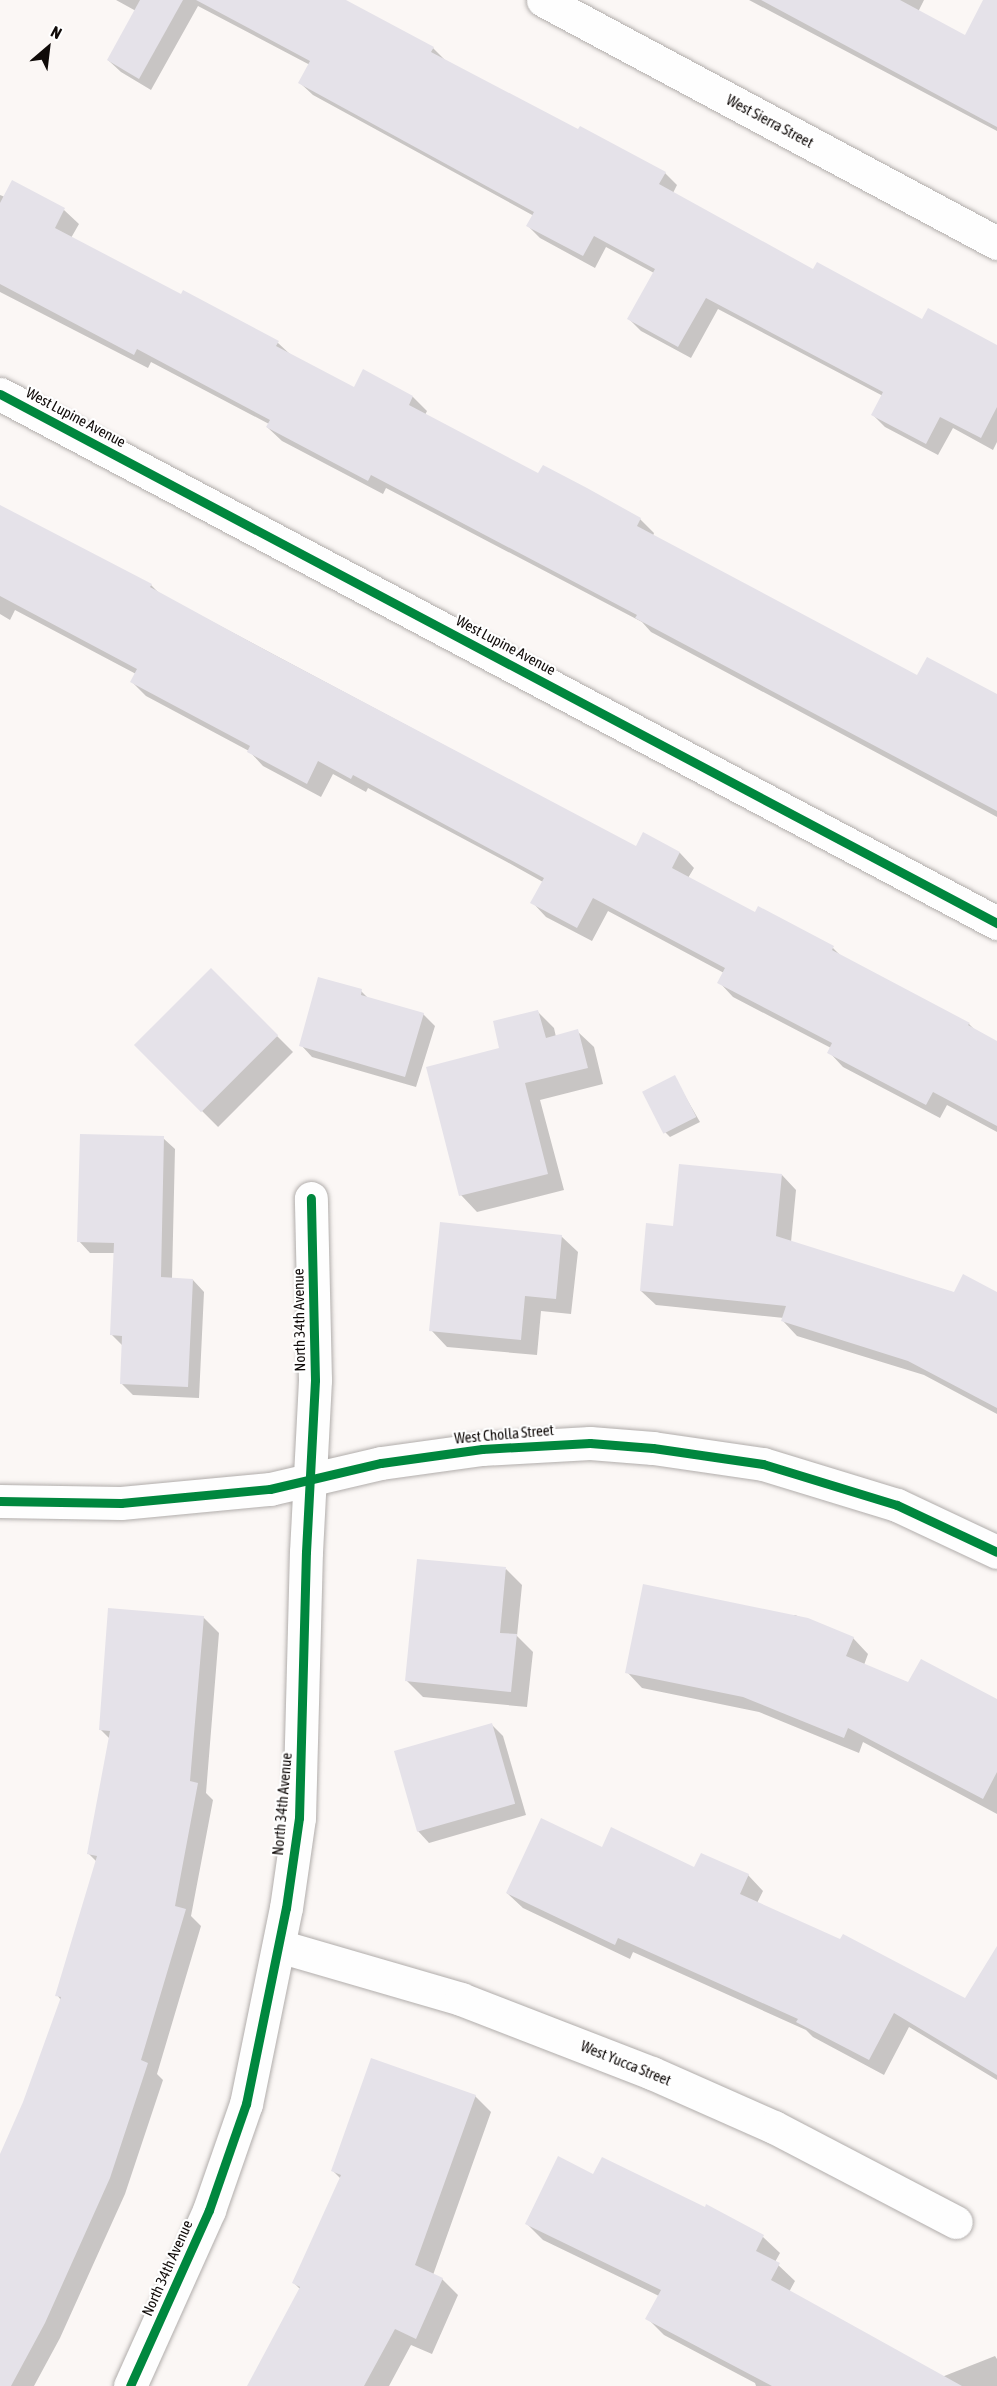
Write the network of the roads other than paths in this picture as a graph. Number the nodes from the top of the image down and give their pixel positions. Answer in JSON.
{"nodes":[{"id":1,"x":543,"y":0,"type":"edge"},
{"id":2,"x":997,"y":243,"type":"edge"},
{"id":3,"x":0,"y":394,"type":"edge"},
{"id":4,"x":997,"y":923,"type":"edge"},
{"id":5,"x":311,"y":1198,"type":"dead end"},
{"id":6,"x":309,"y":1479,"type":"junction"},
{"id":7,"x":0,"y":1501,"type":"edge"},
{"id":8,"x":997,"y":1552,"type":"edge"},
{"id":9,"x":279,"y":1946,"type":"junction"},
{"id":10,"x":957,"y":2222,"type":"dead end"},
{"id":11,"x":130,"y":2386,"type":"edge"}],
"edges":[{"from":1,"to":2,"type":"street","name":"West Sierra Street"},
{"from":3,"to":4,"type":"street","name":"West Lupine Avenue"},
{"from":5,"to":6,"type":"street","name":"North 34th Avenue"},
{"from":6,"to":7,"type":"street","name":"West Cholla Street"},
{"from":6,"to":8,"type":"street","name":"West Cholla Street"},
{"from":6,"to":9,"type":"street","name":"North 34th Avenue"},
{"from":9,"to":10,"type":"street","name":"West Yucca Street"},
{"from":9,"to":11,"type":"street","name":"North 34th Avenue"}]}
